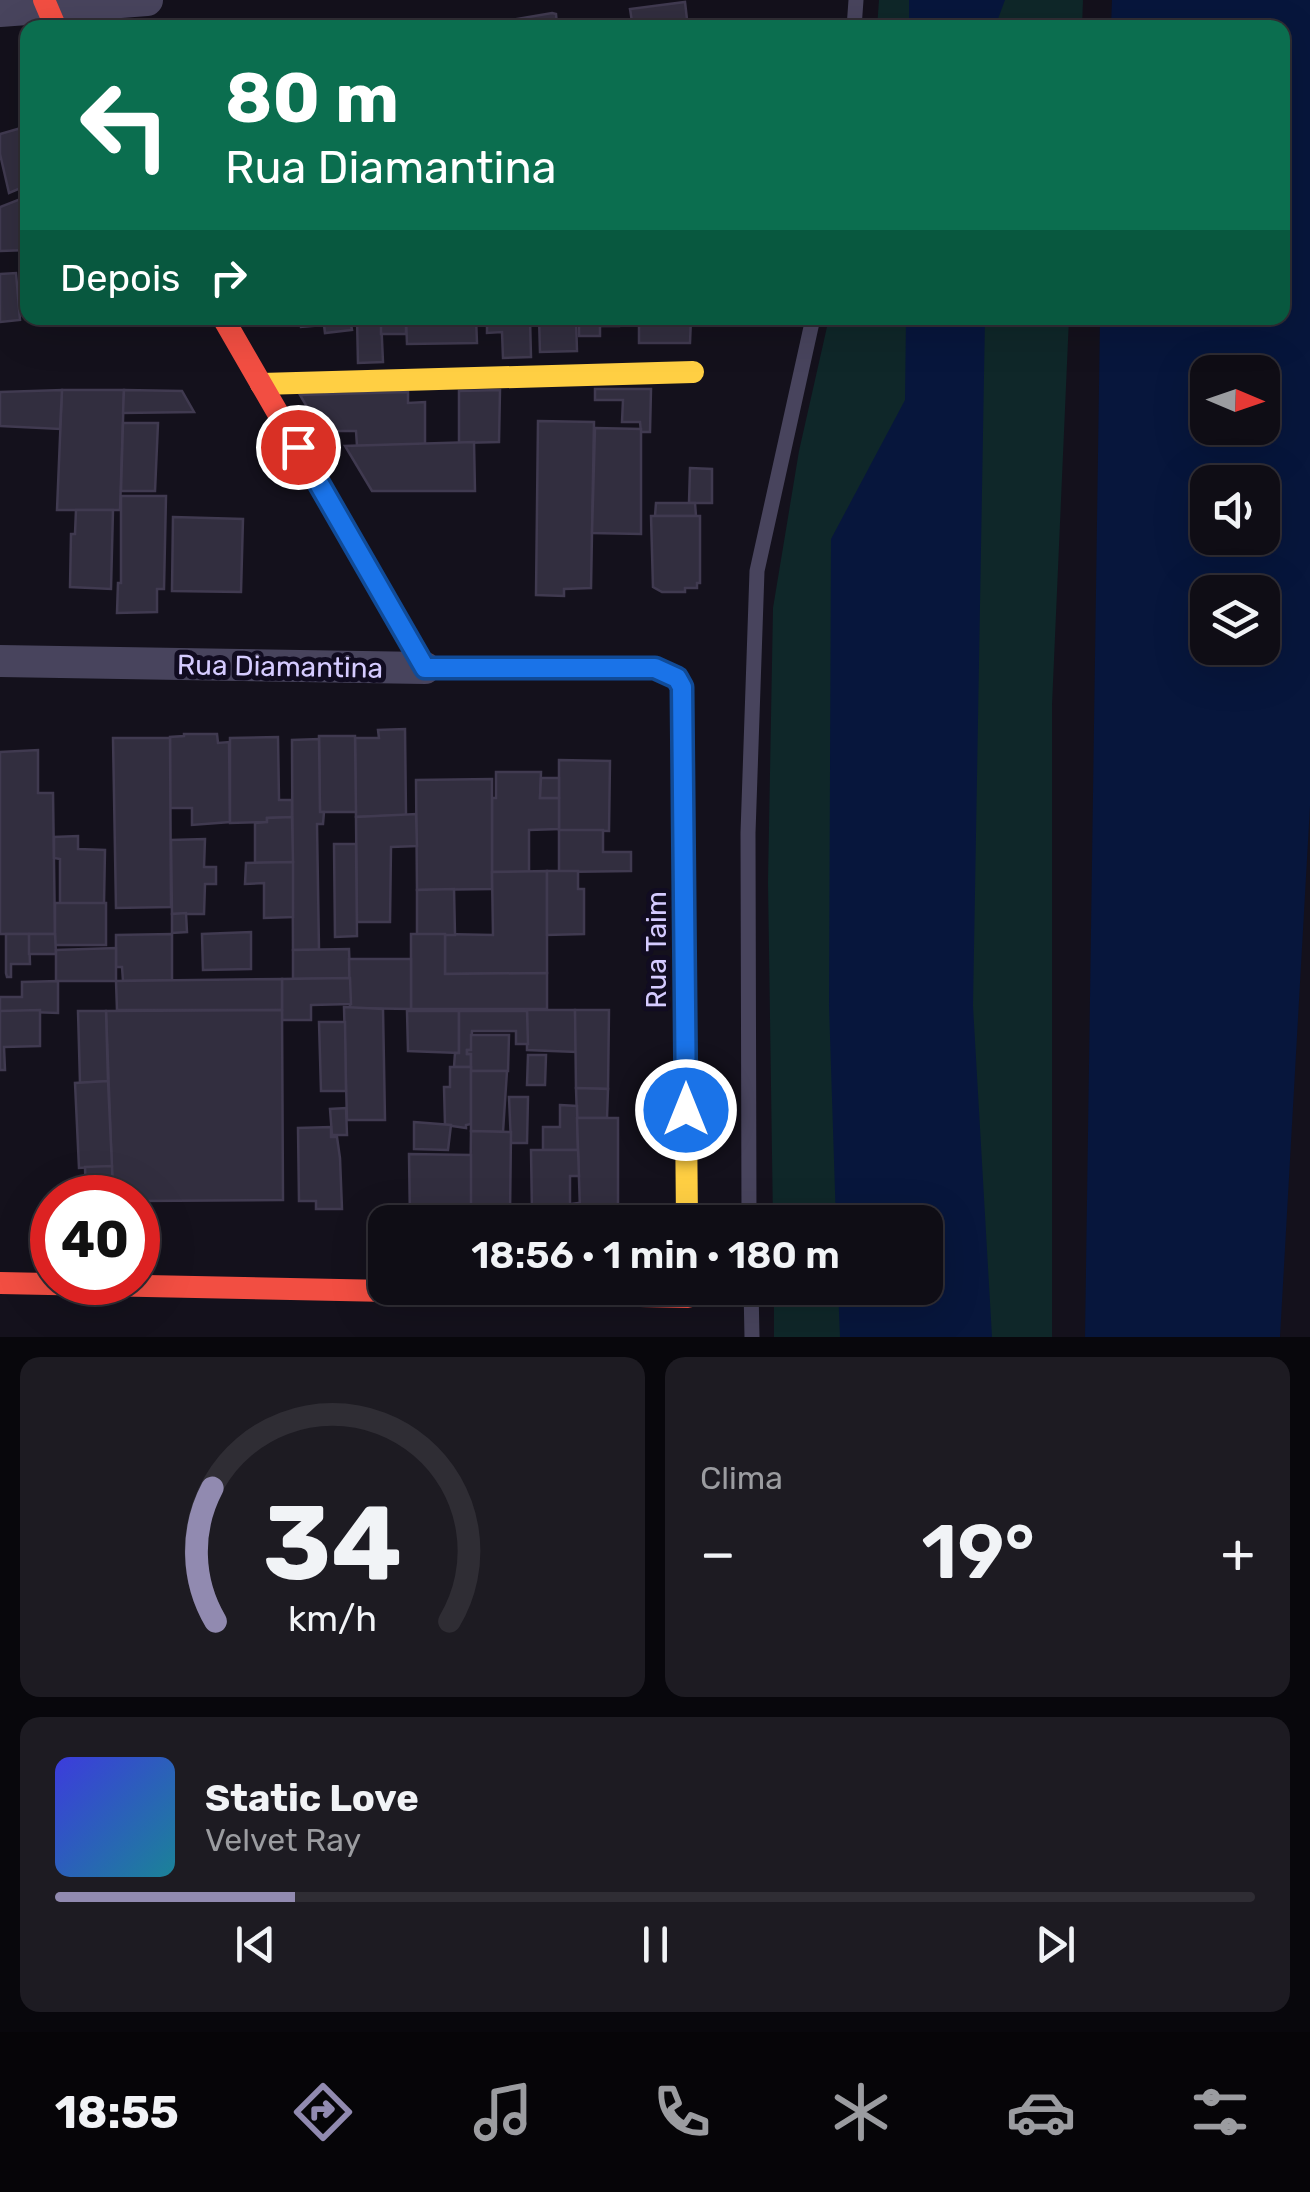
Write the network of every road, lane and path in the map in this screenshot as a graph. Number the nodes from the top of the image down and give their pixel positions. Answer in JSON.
{"nodes":[{"id":1,"x":148,"y":0,"type":"edge"},
{"id":2,"x":0,"y":11,"type":"edge"},
{"id":3,"x":48,"y":12,"type":"edge"},
{"id":4,"x":227,"y":325,"type":"edge"},
{"id":5,"x":811,"y":325,"type":"edge"},
{"id":6,"x":693,"y":372,"type":"dead end"},
{"id":7,"x":261,"y":384,"type":"junction"},
{"id":8,"x":0,"y":661,"type":"edge"},
{"id":9,"x":425,"y":668,"type":"junction"},
{"id":10,"x":677,"y":678,"type":"joint"},
{"id":11,"x":687,"y":1205,"type":"edge"},
{"id":12,"x":749,"y":1205,"type":"edge"},
{"id":13,"x":0,"y":1283,"type":"edge"},
{"id":14,"x":368,"y":1288,"type":"edge"},
{"id":15,"x":688,"y":1305,"type":"edge"},
{"id":16,"x":751,"y":1305,"type":"edge"},
{"id":17,"x":688,"y":1324,"type":"dead end"},
{"id":18,"x":752,"y":1337,"type":"edge"}],
"edges":[{"from":1,"to":3,"type":"street"},
{"from":2,"to":3,"type":"street"},
{"from":4,"to":7,"type":"street"},
{"from":5,"to":12,"type":"lane"},
{"from":6,"to":7,"type":"street"},
{"from":7,"to":9,"type":"street"},
{"from":8,"to":9,"type":"street","name":"Rua Diamantina"},
{"from":9,"to":10,"type":"street","name":"Rua Diamantina"},
{"from":10,"to":11,"type":"street","name":"Rua Taim"},
{"from":13,"to":14,"type":"street"},
{"from":15,"to":17,"type":"street"},
{"from":16,"to":18,"type":"lane"}]}
